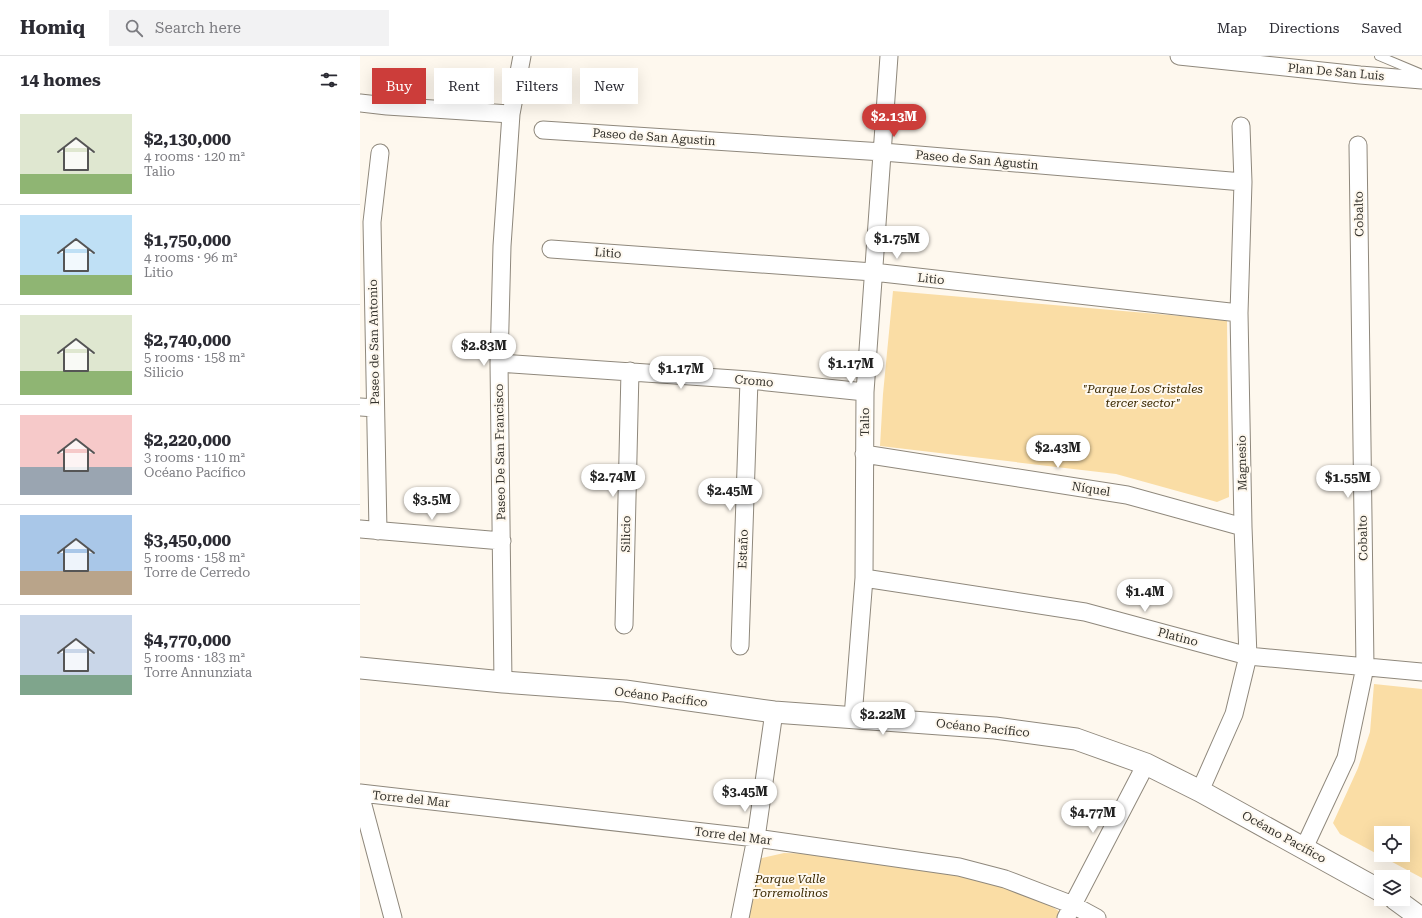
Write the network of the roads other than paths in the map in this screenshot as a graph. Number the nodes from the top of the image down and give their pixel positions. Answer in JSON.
{"nodes":[{"id":1,"x":522,"y":56,"type":"edge"},
{"id":2,"x":889,"y":56,"type":"edge"},
{"id":3,"x":1179,"y":56,"type":"edge"},
{"id":4,"x":1379,"y":56,"type":"edge"},
{"id":5,"x":1422,"y":74,"type":"edge"},
{"id":6,"x":1422,"y":80,"type":"edge"},
{"id":7,"x":360,"y":103,"type":"edge"},
{"id":8,"x":511,"y":114,"type":"junction"},
{"id":9,"x":1241,"y":126,"type":"dead end"},
{"id":10,"x":543,"y":130,"type":"dead end"},
{"id":11,"x":1358,"y":145,"type":"dead end"},
{"id":12,"x":883,"y":152,"type":"junction"},
{"id":13,"x":380,"y":153,"type":"dead end"},
{"id":14,"x":1242,"y":182,"type":"junction"},
{"id":15,"x":366,"y":221,"type":"edge"},
{"id":16,"x":551,"y":249,"type":"dead end"},
{"id":17,"x":873,"y":272,"type":"junction"},
{"id":18,"x":1239,"y":313,"type":"junction"},
{"id":19,"x":499,"y":363,"type":"junction"},
{"id":20,"x":630,"y":371,"type":"junction"},
{"id":21,"x":749,"y":380,"type":"junction"},
{"id":22,"x":865,"y":392,"type":"junction"},
{"id":23,"x":367,"y":407,"type":"edge"},
{"id":24,"x":864,"y":454,"type":"junction"},
{"id":25,"x":1243,"y":527,"type":"junction"},
{"id":26,"x":360,"y":529,"type":"edge"},
{"id":27,"x":378,"y":531,"type":"junction"},
{"id":28,"x":502,"y":541,"type":"junction"},
{"id":29,"x":864,"y":578,"type":"junction"},
{"id":30,"x":624,"y":625,"type":"dead end"},
{"id":31,"x":740,"y":646,"type":"dead end"},
{"id":32,"x":1248,"y":656,"type":"junction"},
{"id":33,"x":1365,"y":667,"type":"junction"},
{"id":34,"x":360,"y":668,"type":"edge"},
{"id":35,"x":1422,"y":672,"type":"edge"},
{"id":36,"x":503,"y":682,"type":"junction"},
{"id":37,"x":774,"y":712,"type":"junction"},
{"id":38,"x":853,"y":717,"type":"junction"},
{"id":39,"x":1146,"y":764,"type":"junction"},
{"id":40,"x":1200,"y":791,"type":"junction"},
{"id":41,"x":360,"y":794,"type":"edge"},
{"id":42,"x":756,"y":838,"type":"junction"},
{"id":43,"x":1304,"y":848,"type":"junction"},
{"id":44,"x":1374,"y":887,"type":"edge"},
{"id":45,"x":1405,"y":906,"type":"edge"},
{"id":46,"x":1070,"y":912,"type":"edge"},
{"id":47,"x":397,"y":918,"type":"edge"},
{"id":48,"x":740,"y":918,"type":"edge"},
{"id":49,"x":1097,"y":918,"type":"edge"},
{"id":50,"x":1421,"y":918,"type":"edge"}],
"edges":[{"from":1,"to":8,"type":"street","name":"Paseo De San Francisco"},
{"from":2,"to":12,"type":"street","name":"Talio"},
{"from":3,"to":6,"type":"street","name":"Plan De San Luis"},
{"from":4,"to":5,"type":"lane"},
{"from":7,"to":8,"type":"street"},
{"from":8,"to":19,"type":"street","name":"Paseo De San Francisco"},
{"from":9,"to":14,"type":"street","name":"Magnesio"},
{"from":10,"to":12,"type":"street","name":"Paseo de San Agustin"},
{"from":11,"to":33,"type":"street","name":"Cobalto"},
{"from":12,"to":14,"type":"street","name":"Paseo de San Agustin"},
{"from":12,"to":17,"type":"street","name":"Talio"},
{"from":13,"to":15,"type":"street","name":"Paseo de San Antonio"},
{"from":14,"to":18,"type":"street","name":"Magnesio"},
{"from":15,"to":23,"type":"street","name":"Paseo de San Antonio"},
{"from":16,"to":17,"type":"street","name":"Litio"},
{"from":17,"to":18,"type":"street","name":"Litio"},
{"from":17,"to":22,"type":"street","name":"Talio"},
{"from":18,"to":25,"type":"street","name":"Magnesio"},
{"from":19,"to":20,"type":"street","name":"Cromo"},
{"from":19,"to":28,"type":"street","name":"Paseo De San Francisco"},
{"from":20,"to":21,"type":"street","name":"Cromo"},
{"from":20,"to":30,"type":"street","name":"Silicio"},
{"from":21,"to":22,"type":"street","name":"Cromo"},
{"from":21,"to":31,"type":"street","name":"Estaño"},
{"from":22,"to":24,"type":"street","name":"Talio"},
{"from":23,"to":27,"type":"street","name":"Paseo de San Antonio"},
{"from":24,"to":25,"type":"street","name":"Níquel"},
{"from":24,"to":29,"type":"street","name":"Talio"},
{"from":25,"to":32,"type":"street","name":"Magnesio"},
{"from":26,"to":27,"type":"street"},
{"from":27,"to":28,"type":"street"},
{"from":28,"to":36,"type":"street","name":"Paseo De San Francisco"},
{"from":29,"to":32,"type":"street","name":"Platino"},
{"from":29,"to":38,"type":"street","name":"Talio"},
{"from":32,"to":33,"type":"street","name":"Platino"},
{"from":32,"to":40,"type":"street","name":"Magnesio"},
{"from":33,"to":35,"type":"street","name":"Platino"},
{"from":33,"to":43,"type":"street","name":"Cobalto"},
{"from":34,"to":36,"type":"street","name":"Océano Pacífico"},
{"from":36,"to":37,"type":"street","name":"Océano Pacífico"},
{"from":37,"to":38,"type":"street","name":"Océano Pacífico"},
{"from":37,"to":42,"type":"street"},
{"from":38,"to":39,"type":"street","name":"Océano Pacífico"},
{"from":39,"to":40,"type":"street","name":"Océano Pacífico"},
{"from":39,"to":46,"type":"street"},
{"from":40,"to":43,"type":"street","name":"Océano Pacífico"},
{"from":41,"to":42,"type":"street","name":"Torre del Mar"},
{"from":41,"to":47,"type":"street"},
{"from":42,"to":46,"type":"street","name":"Torre del Mar"},
{"from":42,"to":48,"type":"street"},
{"from":43,"to":44,"type":"street","name":"Océano Pacífico"},
{"from":45,"to":50,"type":"street"},
{"from":46,"to":49,"type":"street","name":"Torre del Mar"}]}
